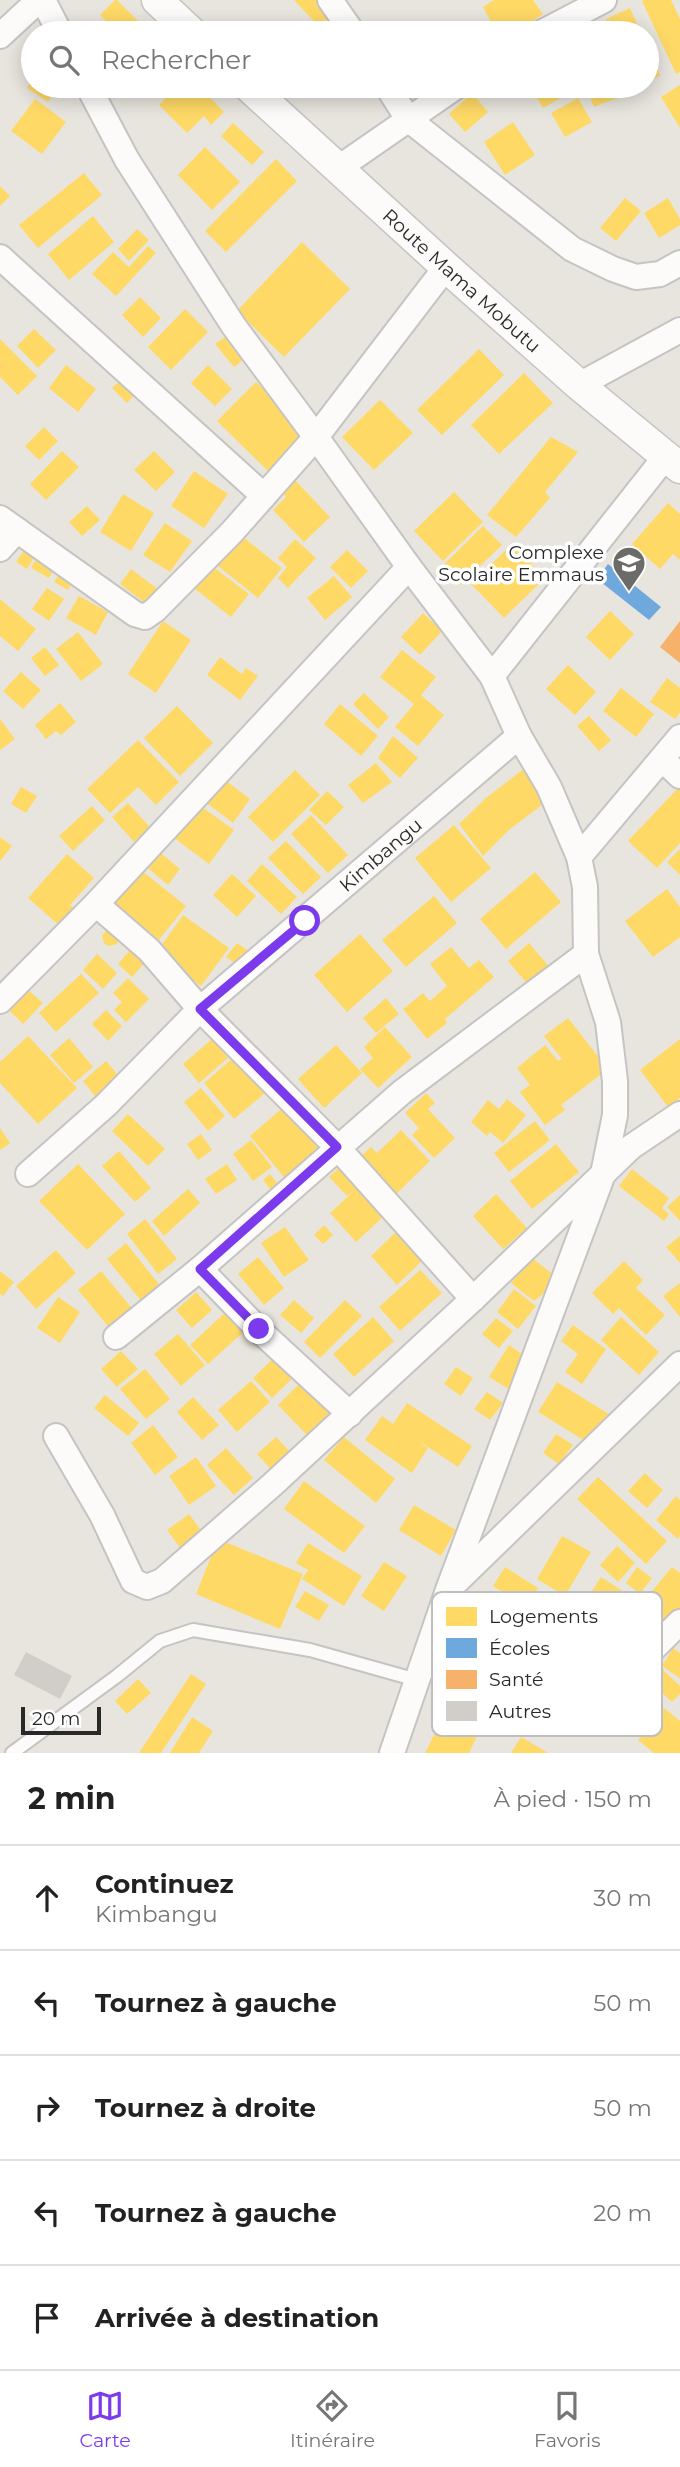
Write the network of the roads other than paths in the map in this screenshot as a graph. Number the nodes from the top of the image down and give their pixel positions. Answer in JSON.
{"nodes":[{"id":1,"x":41,"y":0,"type":"edge"},
{"id":2,"x":330,"y":0,"type":"edge"},
{"id":3,"x":604,"y":0,"type":"edge"},
{"id":4,"x":167,"y":3,"type":"edge"},
{"id":5,"x":53,"y":21,"type":"edge"},
{"id":6,"x":182,"y":21,"type":"edge"},
{"id":7,"x":345,"y":21,"type":"edge"},
{"id":8,"x":564,"y":21,"type":"edge"},
{"id":9,"x":0,"y":36,"type":"edge"},
{"id":10,"x":94,"y":98,"type":"edge"},
{"id":11,"x":261,"y":98,"type":"edge"},
{"id":12,"x":395,"y":98,"type":"edge"},
{"id":13,"x":439,"y":98,"type":"edge"},
{"id":14,"x":408,"y":119,"type":"junction"},
{"id":15,"x":337,"y":169,"type":"junction"},
{"id":16,"x":0,"y":257,"type":"edge"},
{"id":17,"x":680,"y":263,"type":"edge"},
{"id":18,"x":446,"y":267,"type":"junction"},
{"id":19,"x":674,"y":338,"type":"edge"},
{"id":20,"x":579,"y":384,"type":"junction"},
{"id":21,"x":317,"y":437,"type":"junction"},
{"id":22,"x":673,"y":462,"type":"edge"},
{"id":23,"x":264,"y":496,"type":"junction"},
{"id":24,"x":8,"y":524,"type":"edge"},
{"id":25,"x":0,"y":549,"type":"edge"},
{"id":26,"x":408,"y":567,"type":"junction"},
{"id":27,"x":492,"y":676,"type":"junction"},
{"id":28,"x":519,"y":736,"type":"junction"},
{"id":29,"x":680,"y":737,"type":"edge"},
{"id":30,"x":671,"y":767,"type":"edge"},
{"id":31,"x":579,"y":857,"type":"junction"},
{"id":32,"x":96,"y":904,"type":"junction"},
{"id":33,"x":586,"y":954,"type":"junction"},
{"id":34,"x":0,"y":1001,"type":"edge"},
{"id":35,"x":200,"y":1009,"type":"junction"},
{"id":36,"x":680,"y":1114,"type":"edge"},
{"id":37,"x":337,"y":1147,"type":"junction"},
{"id":38,"x":28,"y":1174,"type":"dead end"},
{"id":39,"x":603,"y":1174,"type":"junction"},
{"id":40,"x":200,"y":1269,"type":"junction"},
{"id":41,"x":473,"y":1299,"type":"junction"},
{"id":42,"x":116,"y":1337,"type":"dead end"},
{"id":43,"x":680,"y":1364,"type":"edge"},
{"id":44,"x":349,"y":1414,"type":"junction"},
{"id":45,"x":56,"y":1436,"type":"dead end"},
{"id":46,"x":448,"y":1590,"type":"joint"},
{"id":47,"x":680,"y":1622,"type":"edge"},
{"id":48,"x":432,"y":1636,"type":"edge"},
{"id":49,"x":662,"y":1640,"type":"edge"},
{"id":50,"x":417,"y":1680,"type":"junction"},
{"id":51,"x":12,"y":1753,"type":"edge"},
{"id":52,"x":392,"y":1753,"type":"edge"}],
"edges":[{"from":1,"to":5,"type":"street"},
{"from":1,"to":9,"type":"street"},
{"from":2,"to":7,"type":"street"},
{"from":3,"to":8,"type":"street"},
{"from":4,"to":6,"type":"street"},
{"from":10,"to":21,"type":"street"},
{"from":11,"to":15,"type":"street","name":"Route Mama Mobutu"},
{"from":12,"to":14,"type":"street"},
{"from":13,"to":14,"type":"street"},
{"from":14,"to":15,"type":"street"},
{"from":14,"to":17,"type":"street"},
{"from":15,"to":18,"type":"street","name":"Route Mama Mobutu"},
{"from":16,"to":23,"type":"street"},
{"from":18,"to":20,"type":"street","name":"Route Mama Mobutu"},
{"from":18,"to":21,"type":"street"},
{"from":19,"to":20,"type":"street"},
{"from":20,"to":22,"type":"street","name":"Route Mama Mobutu"},
{"from":21,"to":23,"type":"street"},
{"from":21,"to":26,"type":"street"},
{"from":22,"to":27,"type":"street"},
{"from":23,"to":24,"type":"street"},
{"from":24,"to":25,"type":"street"},
{"from":26,"to":27,"type":"street"},
{"from":26,"to":32,"type":"street"},
{"from":27,"to":28,"type":"street"},
{"from":28,"to":31,"type":"street"},
{"from":28,"to":35,"type":"street","name":"Kimbangu"},
{"from":29,"to":30,"type":"street"},
{"from":30,"to":31,"type":"street"},
{"from":31,"to":33,"type":"street"},
{"from":32,"to":34,"type":"street"},
{"from":32,"to":35,"type":"street"},
{"from":33,"to":37,"type":"street"},
{"from":33,"to":39,"type":"street"},
{"from":35,"to":37,"type":"street"},
{"from":35,"to":38,"type":"street","name":"Kimbangu"},
{"from":36,"to":39,"type":"street"},
{"from":37,"to":40,"type":"street"},
{"from":37,"to":41,"type":"street"},
{"from":39,"to":41,"type":"street"},
{"from":39,"to":46,"type":"street"},
{"from":40,"to":42,"type":"street"},
{"from":40,"to":44,"type":"street"},
{"from":41,"to":44,"type":"street"},
{"from":43,"to":46,"type":"street"},
{"from":44,"to":45,"type":"street"},
{"from":47,"to":49,"type":"street"},
{"from":48,"to":50,"type":"street"},
{"from":50,"to":51,"type":"lane"},
{"from":50,"to":52,"type":"street"}]}
